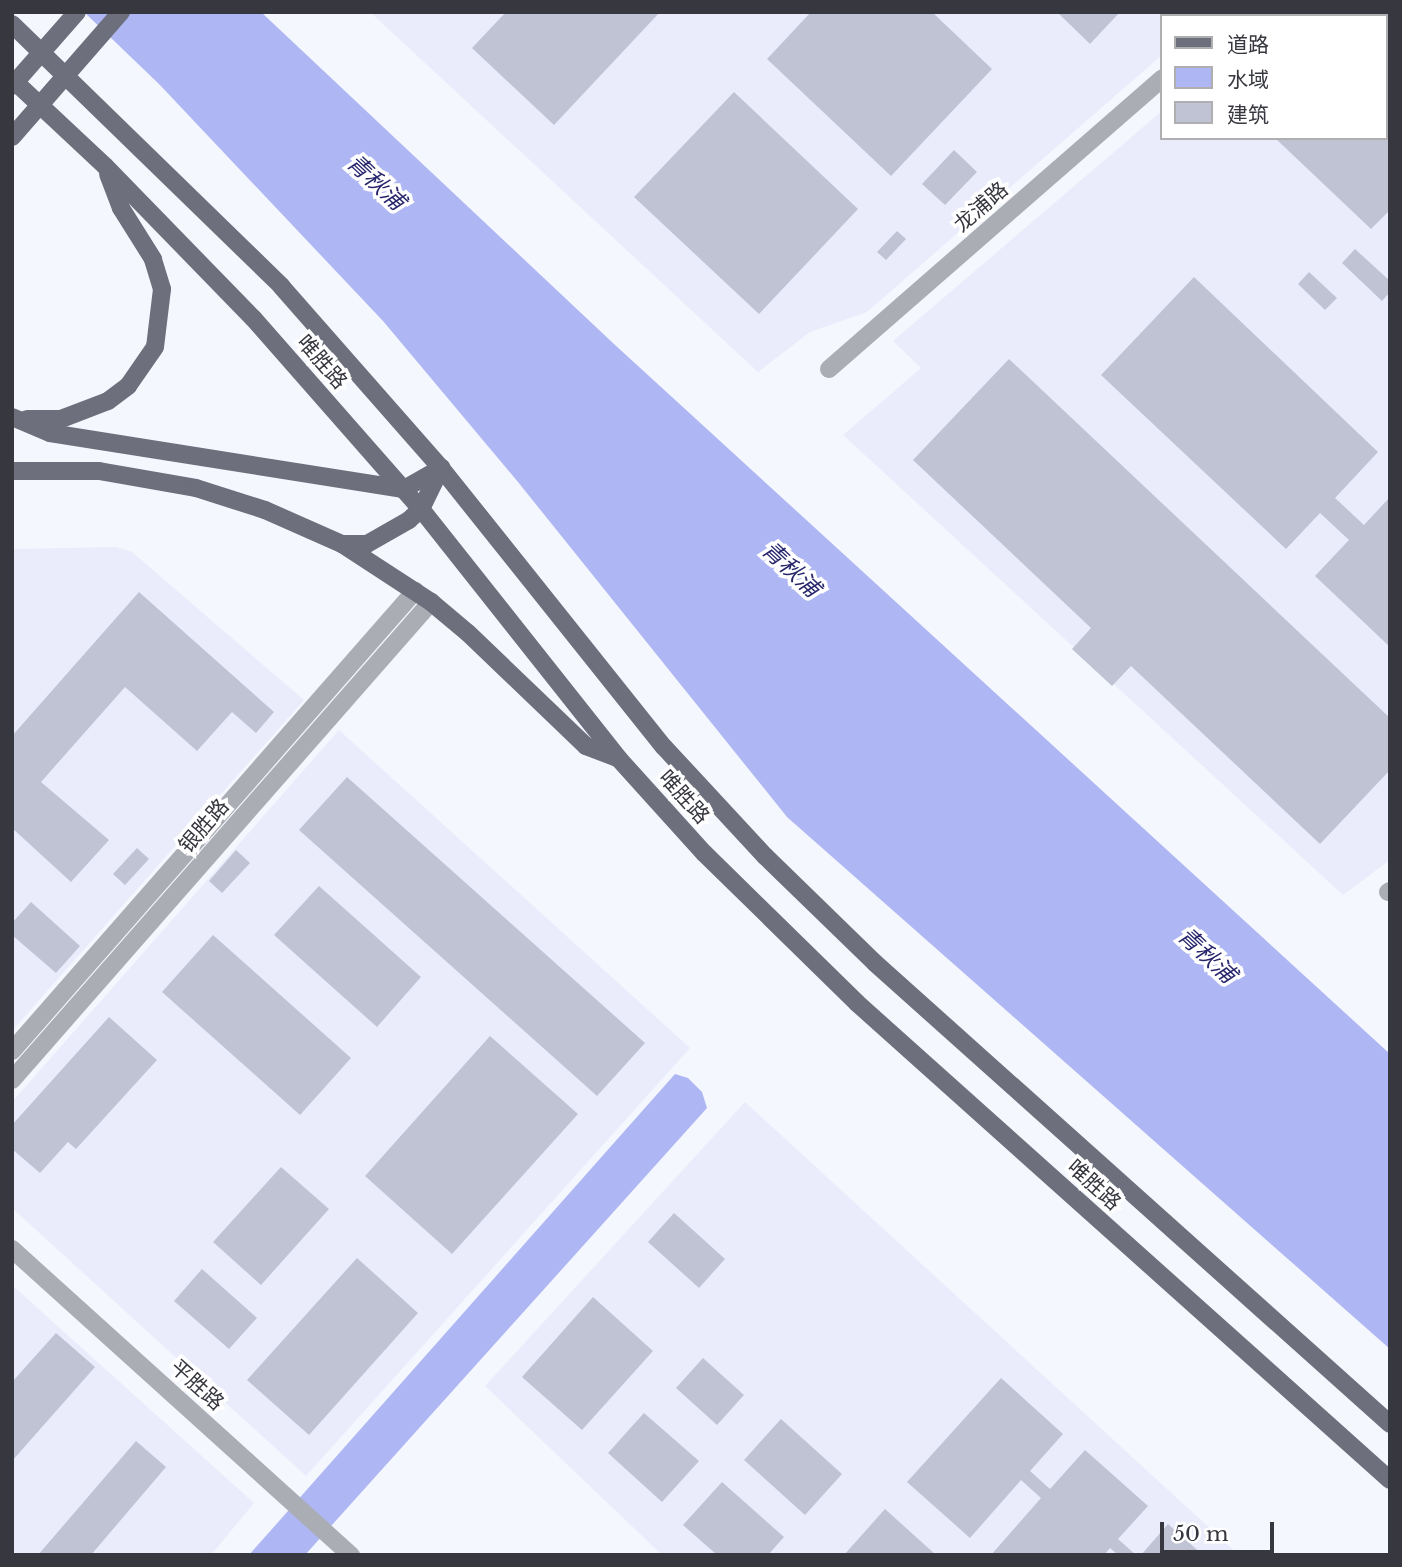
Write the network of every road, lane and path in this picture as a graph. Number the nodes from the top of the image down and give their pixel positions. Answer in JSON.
{"nodes":[{"id":1,"x":77,"y":12,"type":"edge"},
{"id":2,"x":121,"y":12,"type":"edge"},
{"id":3,"x":12,"y":24,"type":"edge"},
{"id":4,"x":12,"y":79,"type":"edge"},
{"id":5,"x":1160,"y":81,"type":"edge"},
{"id":6,"x":12,"y":86,"type":"edge"},
{"id":7,"x":13,"y":137,"type":"edge"},
{"id":8,"x":105,"y":166,"type":"junction"},
{"id":9,"x":829,"y":369,"type":"dead end"},
{"id":10,"x":15,"y":418,"type":"edge"},
{"id":11,"x":440,"y":468,"type":"junction"},
{"id":12,"x":12,"y":471,"type":"edge"},
{"id":13,"x":404,"y":489,"type":"junction"},
{"id":14,"x":421,"y":509,"type":"junction"},
{"id":15,"x":342,"y":544,"type":"junction"},
{"id":16,"x":415,"y":591,"type":"junction"},
{"id":17,"x":431,"y":602,"type":"junction"},
{"id":18,"x":619,"y":758,"type":"junction"},
{"id":19,"x":12,"y":1051,"type":"edge"},
{"id":20,"x":12,"y":1080,"type":"edge"},
{"id":21,"x":12,"y":1249,"type":"edge"},
{"id":22,"x":1390,"y":1424,"type":"edge"},
{"id":23,"x":1390,"y":1480,"type":"edge"},
{"id":24,"x":351,"y":1555,"type":"edge"}],
"edges":[{"from":1,"to":6,"type":"main road"},
{"from":2,"to":7,"type":"main road"},
{"from":3,"to":11,"type":"main road","name":"唯胜路"},
{"from":4,"to":8,"type":"main road","name":"唯胜路"},
{"from":5,"to":9,"type":"street","name":"龙浦路"},
{"from":8,"to":10,"type":"main road"},
{"from":8,"to":13,"type":"main road","name":"唯胜路"},
{"from":10,"to":13,"type":"main road"},
{"from":11,"to":13,"type":"main road"},
{"from":11,"to":14,"type":"main road"},
{"from":11,"to":22,"type":"main road","name":"唯胜路"},
{"from":12,"to":15,"type":"main road"},
{"from":13,"to":14,"type":"main road","name":"唯胜路"},
{"from":14,"to":15,"type":"main road"},
{"from":14,"to":18,"type":"main road","name":"唯胜路"},
{"from":15,"to":16,"type":"main road"},
{"from":16,"to":17,"type":"main road"},
{"from":16,"to":19,"type":"street","name":"银胜路"},
{"from":17,"to":18,"type":"main road"},
{"from":17,"to":20,"type":"street","name":"银胜路"},
{"from":18,"to":23,"type":"main road","name":"唯胜路"},
{"from":21,"to":24,"type":"street","name":"平胜路"}]}
